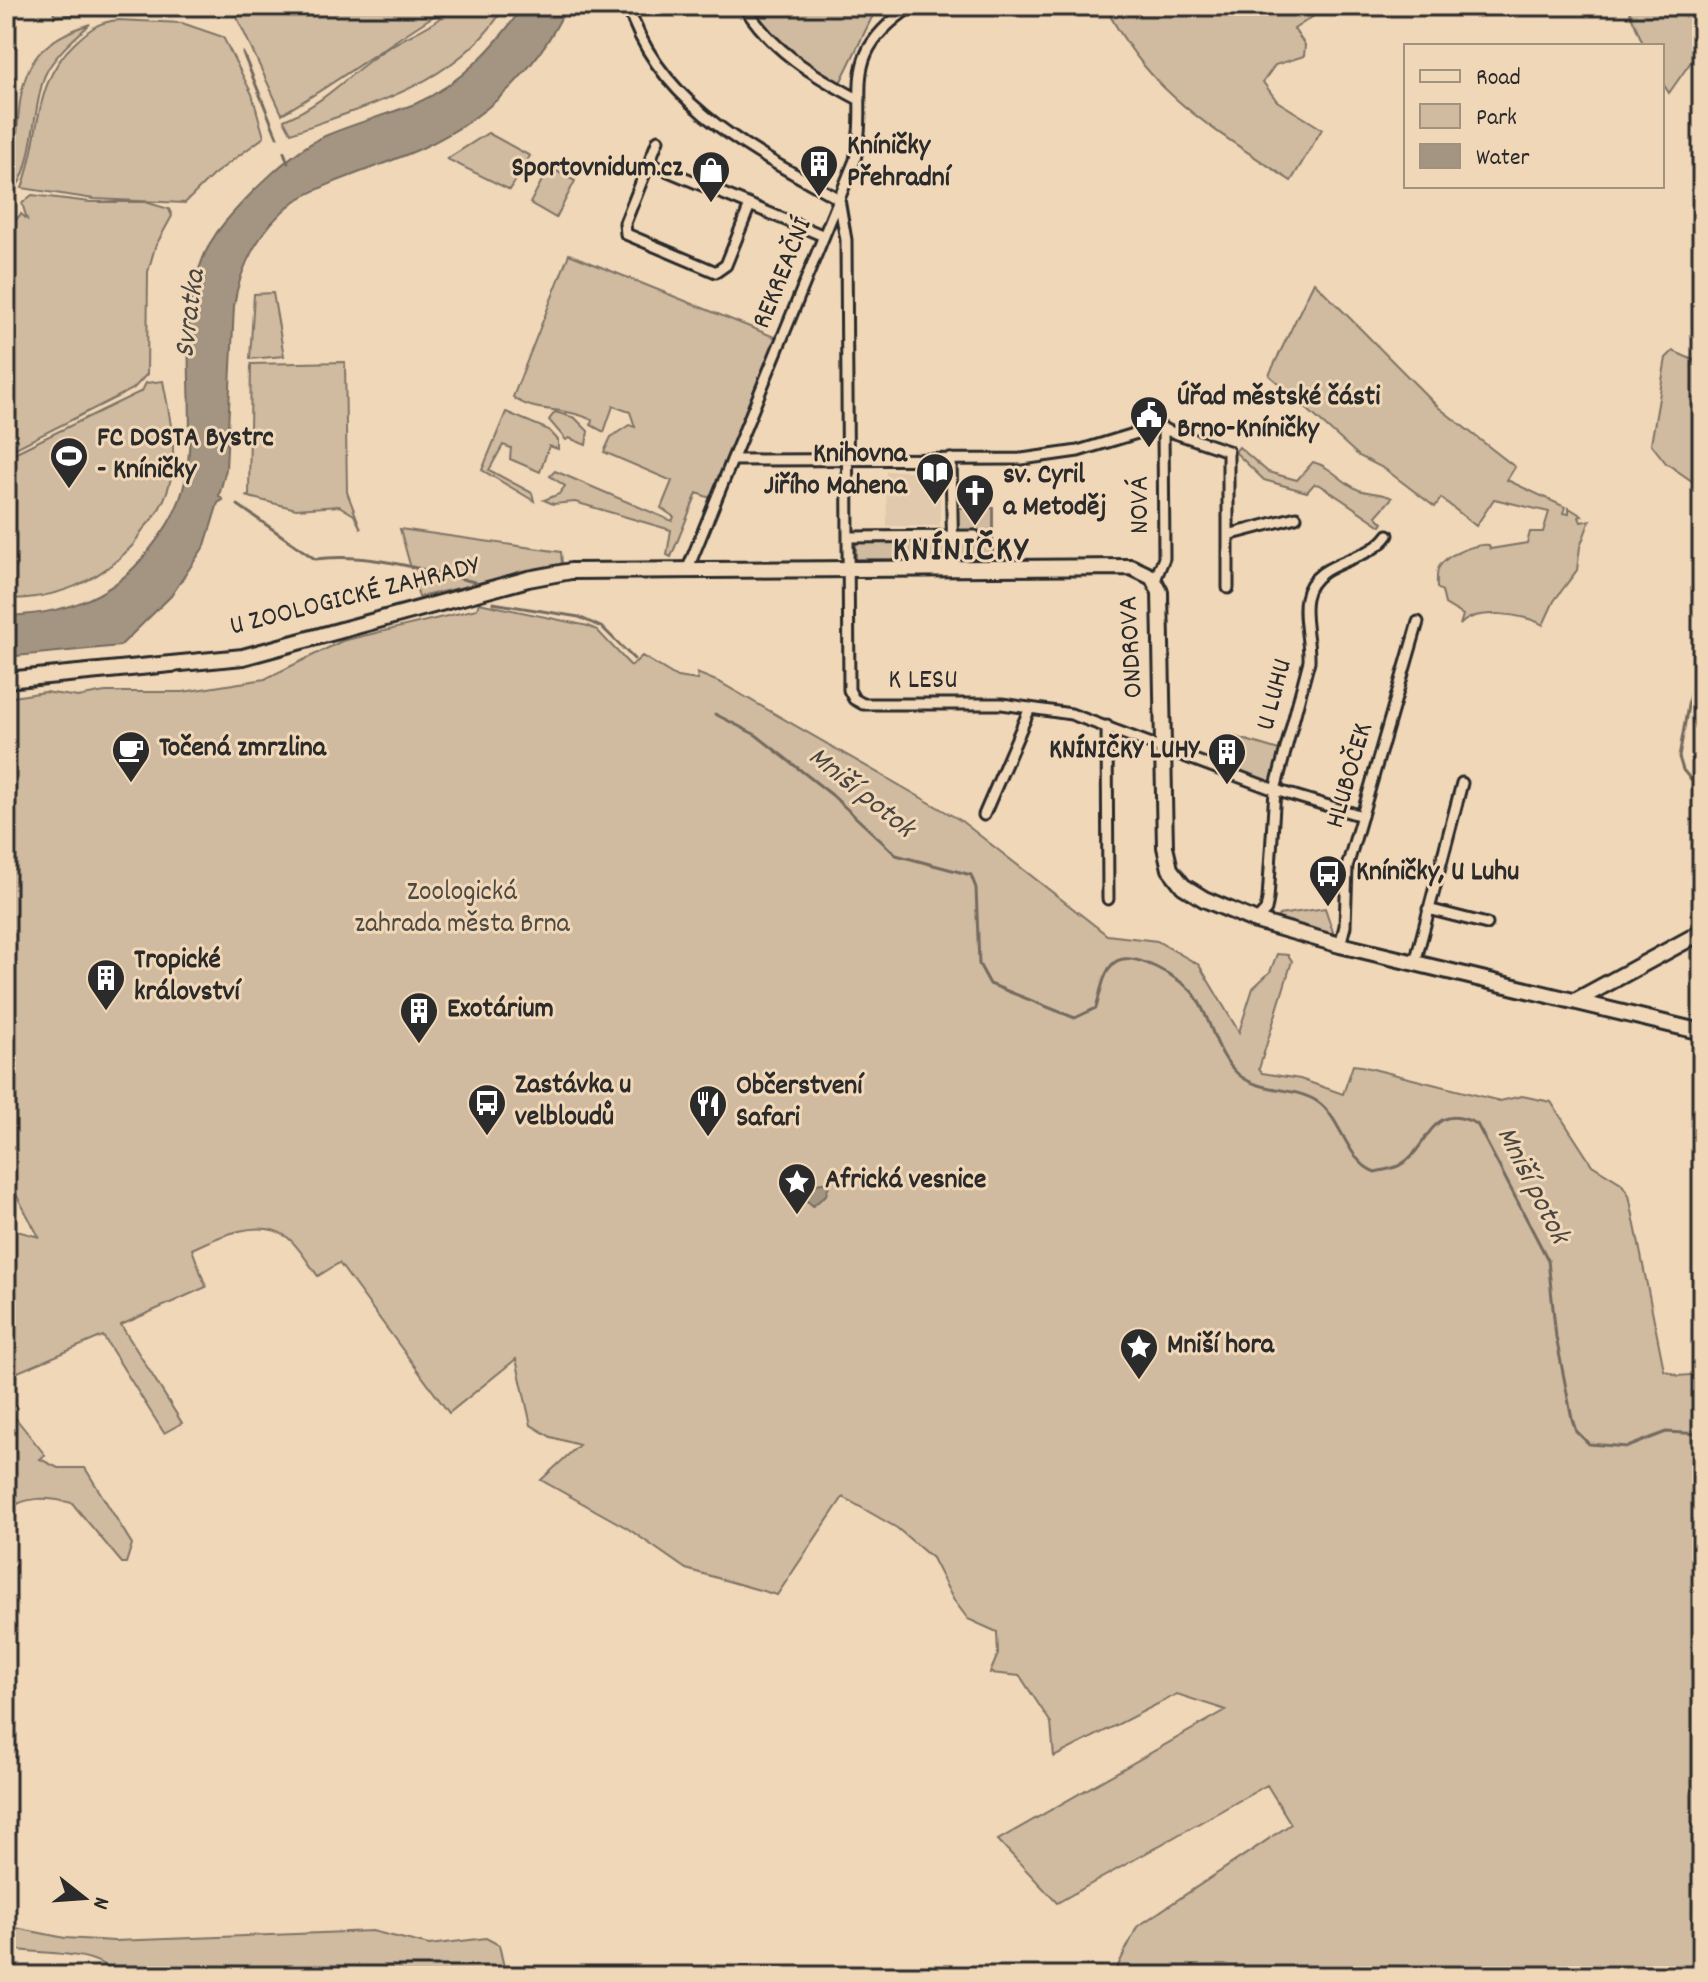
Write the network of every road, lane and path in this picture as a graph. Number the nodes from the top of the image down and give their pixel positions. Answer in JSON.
{"nodes":[{"id":1,"x":628,"y":6,"type":"edge"},
{"id":2,"x":744,"y":6,"type":"edge"},
{"id":3,"x":912,"y":6,"type":"edge"},
{"id":4,"x":858,"y":99,"type":"junction"},
{"id":5,"x":658,"y":140,"type":"dead end"},
{"id":6,"x":649,"y":163,"type":"junction"},
{"id":7,"x":839,"y":199,"type":"junction"},
{"id":8,"x":750,"y":205,"type":"junction"},
{"id":9,"x":824,"y":236,"type":"junction"},
{"id":10,"x":1163,"y":428,"type":"junction"},
{"id":11,"x":848,"y":459,"type":"junction"},
{"id":12,"x":951,"y":459,"type":"junction"},
{"id":13,"x":732,"y":460,"type":"junction"},
{"id":14,"x":1296,"y":517,"type":"dead end"},
{"id":15,"x":1228,"y":535,"type":"junction"},
{"id":16,"x":1388,"y":535,"type":"dead end"},
{"id":17,"x":975,"y":536,"type":"dead end"},
{"id":18,"x":848,"y":537,"type":"junction"},
{"id":19,"x":952,"y":537,"type":"junction"},
{"id":20,"x":953,"y":566,"type":"junction"},
{"id":21,"x":848,"y":567,"type":"junction"},
{"id":22,"x":688,"y":568,"type":"junction"},
{"id":23,"x":571,"y":571,"type":"joint"},
{"id":24,"x":1155,"y":580,"type":"junction"},
{"id":25,"x":1228,"y":588,"type":"dead end"},
{"id":26,"x":1418,"y":622,"type":"dead end"},
{"id":27,"x":6,"y":680,"type":"edge"},
{"id":28,"x":1030,"y":708,"type":"junction"},
{"id":29,"x":1107,"y":726,"type":"junction"},
{"id":30,"x":1163,"y":746,"type":"junction"},
{"id":31,"x":1462,"y":783,"type":"dead end"},
{"id":32,"x":1275,"y":790,"type":"junction"},
{"id":33,"x":984,"y":815,"type":"dead end"},
{"id":34,"x":1362,"y":816,"type":"junction"},
{"id":35,"x":1108,"y":899,"type":"dead end"},
{"id":36,"x":1428,"y":909,"type":"junction"},
{"id":37,"x":1261,"y":915,"type":"junction"},
{"id":38,"x":1487,"y":924,"type":"dead end"},
{"id":39,"x":1702,"y":932,"type":"edge"},
{"id":40,"x":1340,"y":945,"type":"junction"},
{"id":41,"x":1415,"y":963,"type":"junction"},
{"id":42,"x":1575,"y":1001,"type":"junction"},
{"id":43,"x":1702,"y":1032,"type":"edge"}],
"edges":[{"from":1,"to":7,"type":"street"},
{"from":2,"to":4,"type":"street"},
{"from":3,"to":4,"type":"street","name":"REKREAČNÍ"},
{"from":4,"to":7,"type":"street","name":"REKREAČNÍ"},
{"from":5,"to":6,"type":"street"},
{"from":6,"to":8,"type":"street"},
{"from":6,"to":8,"type":"street"},
{"from":7,"to":9,"type":"street","name":"REKREAČNÍ"},
{"from":7,"to":11,"type":"street","name":"K LESU"},
{"from":8,"to":9,"type":"street"},
{"from":9,"to":13,"type":"street","name":"REKREAČNÍ"},
{"from":10,"to":12,"type":"street"},
{"from":10,"to":15,"type":"street"},
{"from":10,"to":24,"type":"street","name":"NOVÁ"},
{"from":11,"to":12,"type":"street"},
{"from":11,"to":13,"type":"street"},
{"from":11,"to":18,"type":"street","name":"K LESU"},
{"from":12,"to":19,"type":"street"},
{"from":13,"to":22,"type":"street","name":"REKREAČNÍ"},
{"from":14,"to":15,"type":"street"},
{"from":15,"to":25,"type":"street"},
{"from":16,"to":32,"type":"street","name":"U LUHU"},
{"from":17,"to":19,"type":"street"},
{"from":18,"to":19,"type":"street"},
{"from":18,"to":21,"type":"street","name":"K LESU"},
{"from":19,"to":20,"type":"street"},
{"from":20,"to":21,"type":"street","name":"ONDROVA"},
{"from":20,"to":24,"type":"street","name":"ONDROVA"},
{"from":21,"to":22,"type":"street","name":"ONDROVA"},
{"from":21,"to":28,"type":"street","name":"K LESU"},
{"from":22,"to":23,"type":"street","name":"ONDROVA"},
{"from":23,"to":27,"type":"street","name":"U ZOOLOGICKÉ ZAHRADY"},
{"from":24,"to":30,"type":"street","name":"ONDROVA"},
{"from":26,"to":34,"type":"street","name":"HLUBOČEK"},
{"from":28,"to":29,"type":"street","name":"K LESU"},
{"from":28,"to":33,"type":"street"},
{"from":29,"to":30,"type":"street","name":"K LESU"},
{"from":29,"to":35,"type":"street","name":"ONDROVA"},
{"from":30,"to":32,"type":"street","name":"K LESU"},
{"from":30,"to":37,"type":"street","name":"ONDROVA"},
{"from":31,"to":36,"type":"street"},
{"from":32,"to":34,"type":"street","name":"K LESU"},
{"from":32,"to":37,"type":"street","name":"U LUHU"},
{"from":34,"to":40,"type":"street","name":"HLUBOČEK"},
{"from":36,"to":38,"type":"street"},
{"from":36,"to":41,"type":"street"},
{"from":37,"to":40,"type":"street","name":"ONDROVA"},
{"from":39,"to":42,"type":"street"},
{"from":40,"to":41,"type":"street","name":"ONDROVA"},
{"from":41,"to":42,"type":"street","name":"ONDROVA"},
{"from":42,"to":43,"type":"street","name":"ONDROVA"}]}
